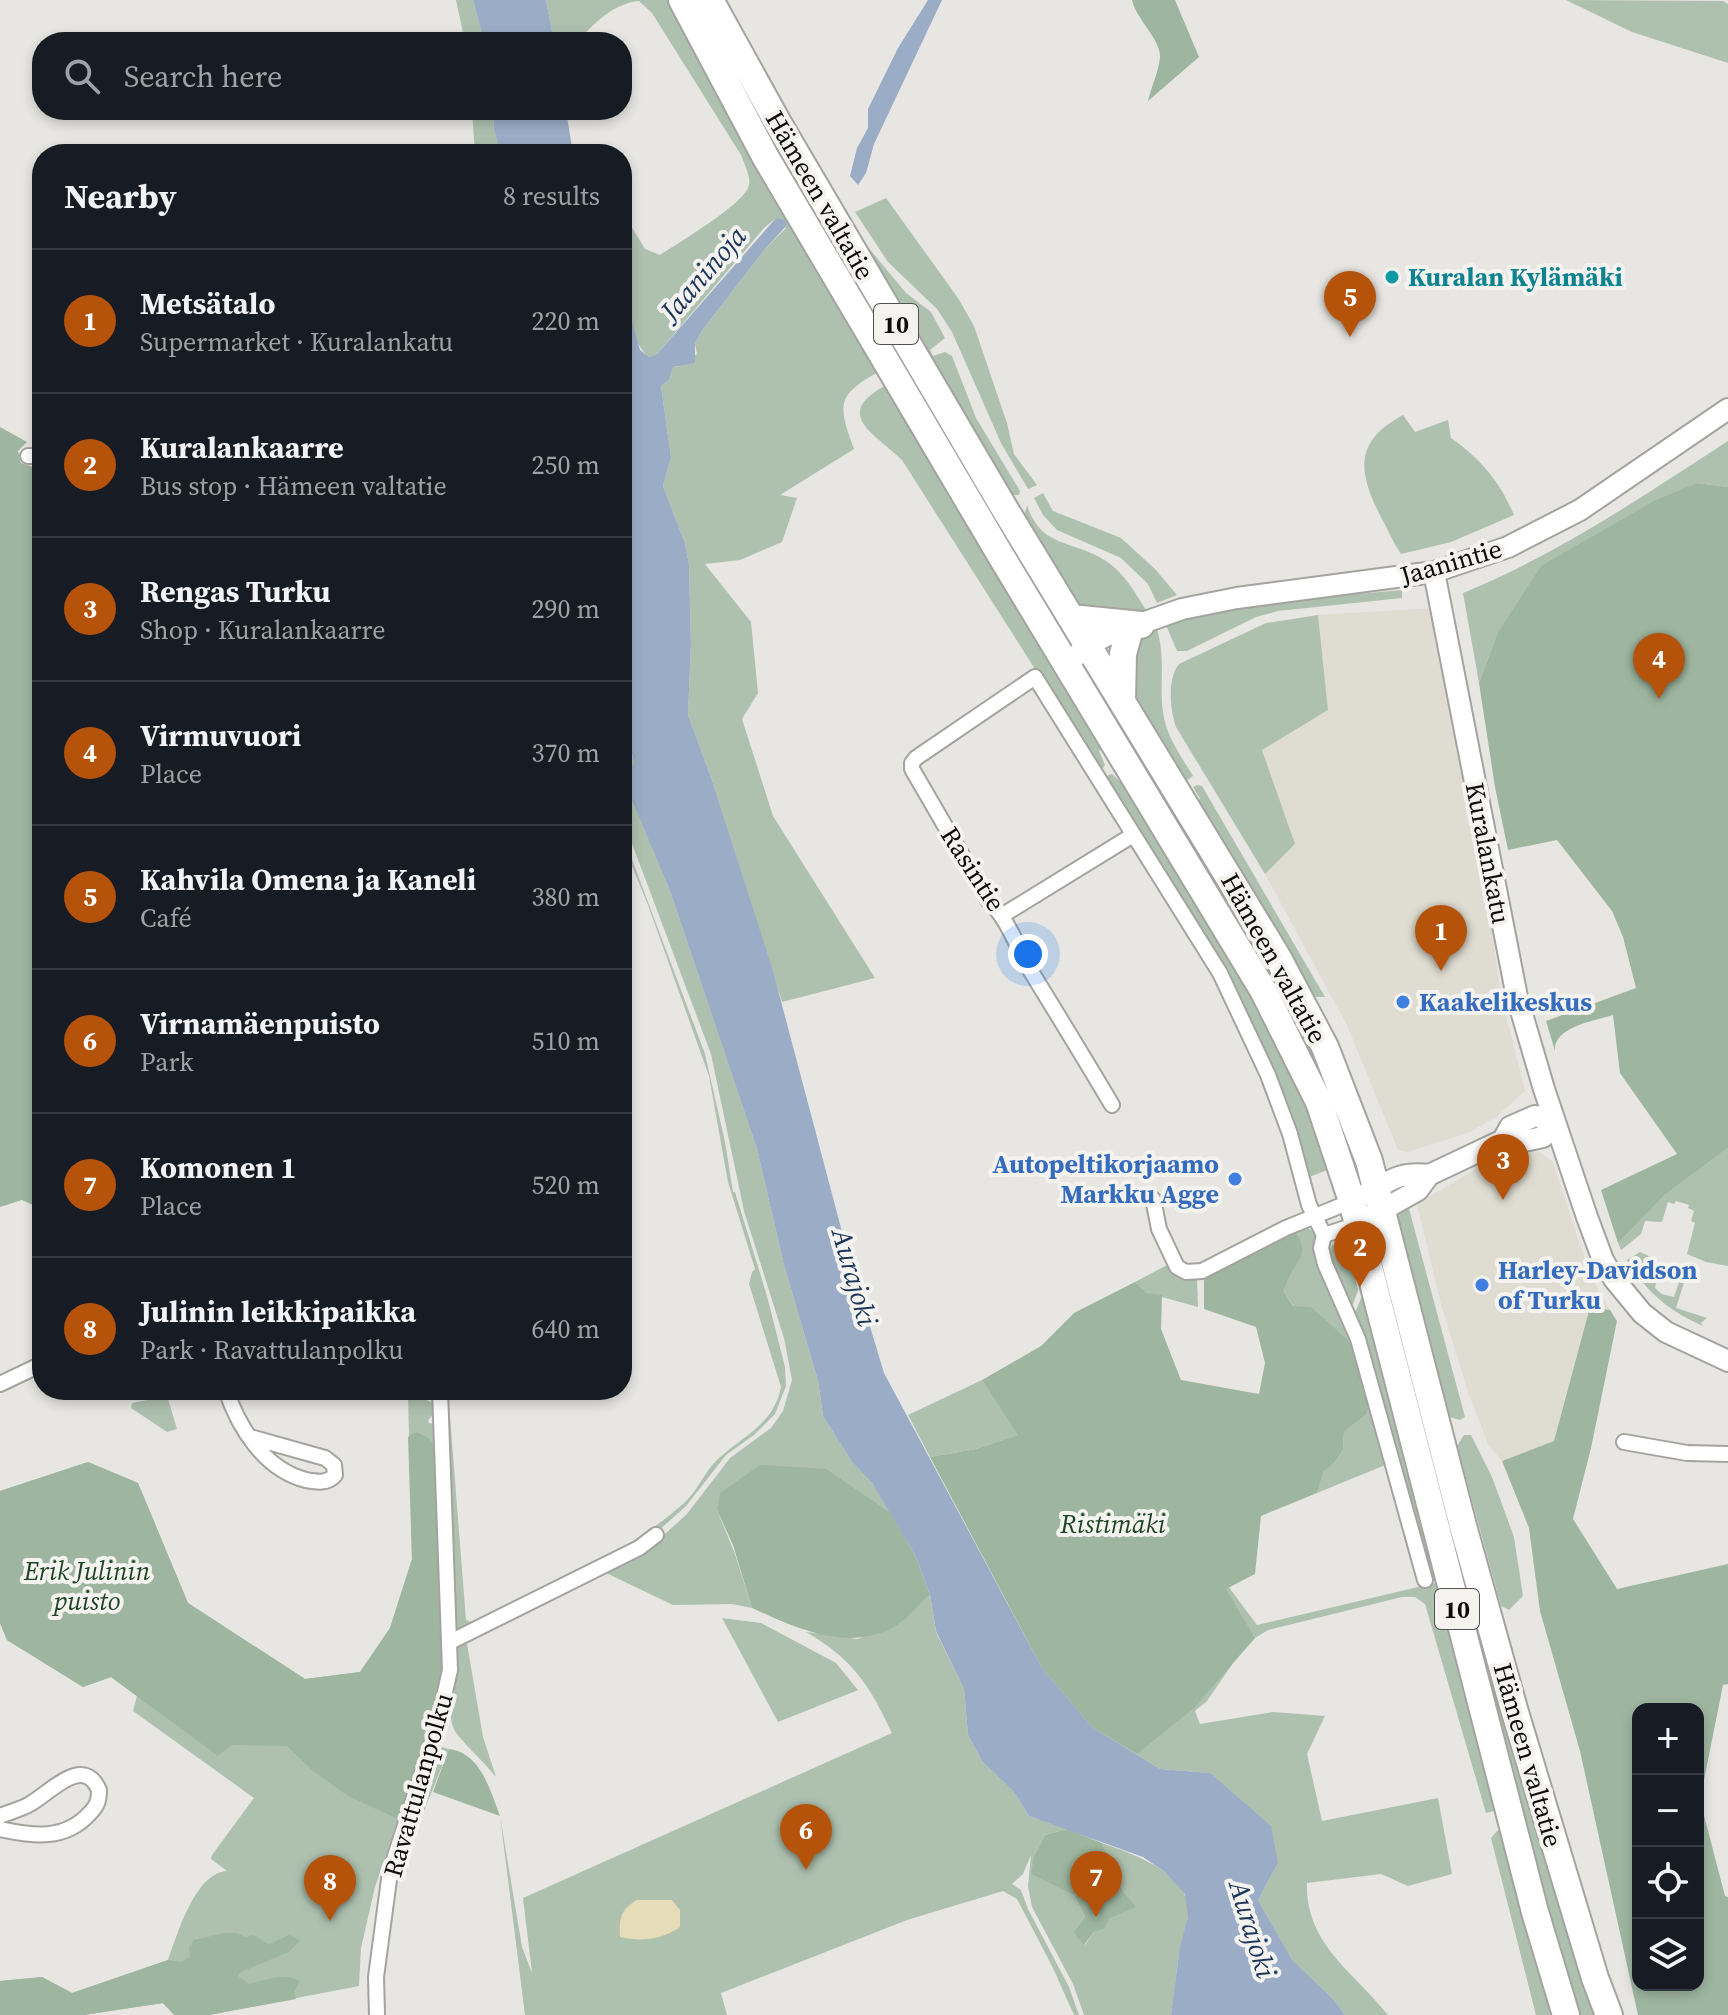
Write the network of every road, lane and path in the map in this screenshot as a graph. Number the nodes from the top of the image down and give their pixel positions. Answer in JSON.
{"nodes":[{"id":1,"x":682,"y":0,"type":"edge"},
{"id":2,"x":710,"y":0,"type":"edge"},
{"id":3,"x":1728,"y":409,"type":"edge"},
{"id":4,"x":1434,"y":572,"type":"junction"},
{"id":5,"x":1071,"y":618,"type":"junction"},
{"id":6,"x":1134,"y":631,"type":"junction"},
{"id":7,"x":1091,"y":651,"type":"junction"},
{"id":8,"x":1067,"y":664,"type":"junction"},
{"id":9,"x":1122,"y":701,"type":"junction"},
{"id":10,"x":1133,"y":835,"type":"junction"},
{"id":11,"x":1003,"y":915,"type":"junction"},
{"id":12,"x":1112,"y":1105,"type":"dead end"},
{"id":13,"x":1556,"y":1126,"type":"junction"},
{"id":14,"x":1380,"y":1198,"type":"junction"},
{"id":15,"x":1153,"y":1199,"type":"dead end"},
{"id":16,"x":1355,"y":1213,"type":"junction"},
{"id":17,"x":1313,"y":1217,"type":"junction"},
{"id":18,"x":1324,"y":1235,"type":"junction"},
{"id":19,"x":1728,"y":1361,"type":"edge"},
{"id":20,"x":32,"y":1369,"type":"edge"},
{"id":21,"x":0,"y":1384,"type":"edge"},
{"id":22,"x":230,"y":1400,"type":"edge"},
{"id":23,"x":440,"y":1400,"type":"edge"},
{"id":24,"x":250,"y":1437,"type":"junction"},
{"id":25,"x":1624,"y":1442,"type":"dead end"},
{"id":26,"x":1728,"y":1454,"type":"edge"},
{"id":27,"x":656,"y":1535,"type":"dead end"},
{"id":28,"x":1425,"y":1580,"type":"dead end"},
{"id":29,"x":450,"y":1642,"type":"junction"},
{"id":30,"x":0,"y":1816,"type":"edge"},
{"id":31,"x":0,"y":1829,"type":"edge"},
{"id":32,"x":377,"y":2015,"type":"edge"},
{"id":33,"x":1566,"y":2015,"type":"edge"},
{"id":34,"x":1609,"y":2015,"type":"edge"}],
"edges":[{"from":1,"to":8,"type":"highway","name":"Hämeen valtatie","number":"10"},
{"from":2,"to":5,"type":"highway","name":"Hämeen valtatie","number":"10"},
{"from":3,"to":4,"type":"street","name":"Jaanintie"},
{"from":4,"to":6,"type":"street","name":"Jaanintie"},
{"from":4,"to":13,"type":"street","name":"Kuralankatu"},
{"from":5,"to":6,"type":"highway"},
{"from":5,"to":7,"type":"highway","name":"Hämeen valtatie","number":"10"},
{"from":6,"to":7,"type":"street","name":"Jaanintie"},
{"from":6,"to":9,"type":"highway"},
{"from":7,"to":8,"type":"street","name":"Jaanintie"},
{"from":7,"to":9,"type":"highway","name":"Hämeen valtatie","number":"10"},
{"from":8,"to":16,"type":"highway","name":"Hämeen valtatie","number":"10"},
{"from":9,"to":14,"type":"highway","name":"Hämeen valtatie","number":"10"},
{"from":10,"to":11,"type":"street"},
{"from":10,"to":11,"type":"street","name":"Rasintie"},
{"from":10,"to":17,"type":"street"},
{"from":11,"to":12,"type":"street","name":"Rasintie"},
{"from":13,"to":14,"type":"street"},
{"from":13,"to":19,"type":"street","name":"Kuralankatu"},
{"from":14,"to":16,"type":"street"},
{"from":14,"to":34,"type":"highway","name":"Hämeen valtatie","number":"10"},
{"from":15,"to":17,"type":"street"},
{"from":16,"to":17,"type":"street"},
{"from":16,"to":18,"type":"street"},
{"from":16,"to":33,"type":"highway","name":"Hämeen valtatie","number":"10"},
{"from":17,"to":18,"type":"street"},
{"from":18,"to":28,"type":"street"},
{"from":20,"to":21,"type":"street"},
{"from":22,"to":24,"type":"street"},
{"from":23,"to":29,"type":"street","name":"Ravattulanpolku"},
{"from":24,"to":24,"type":"street"},
{"from":25,"to":26,"type":"street"},
{"from":27,"to":29,"type":"street"},
{"from":29,"to":32,"type":"street","name":"Ravattulanpolku"},
{"from":30,"to":31,"type":"street"}]}
